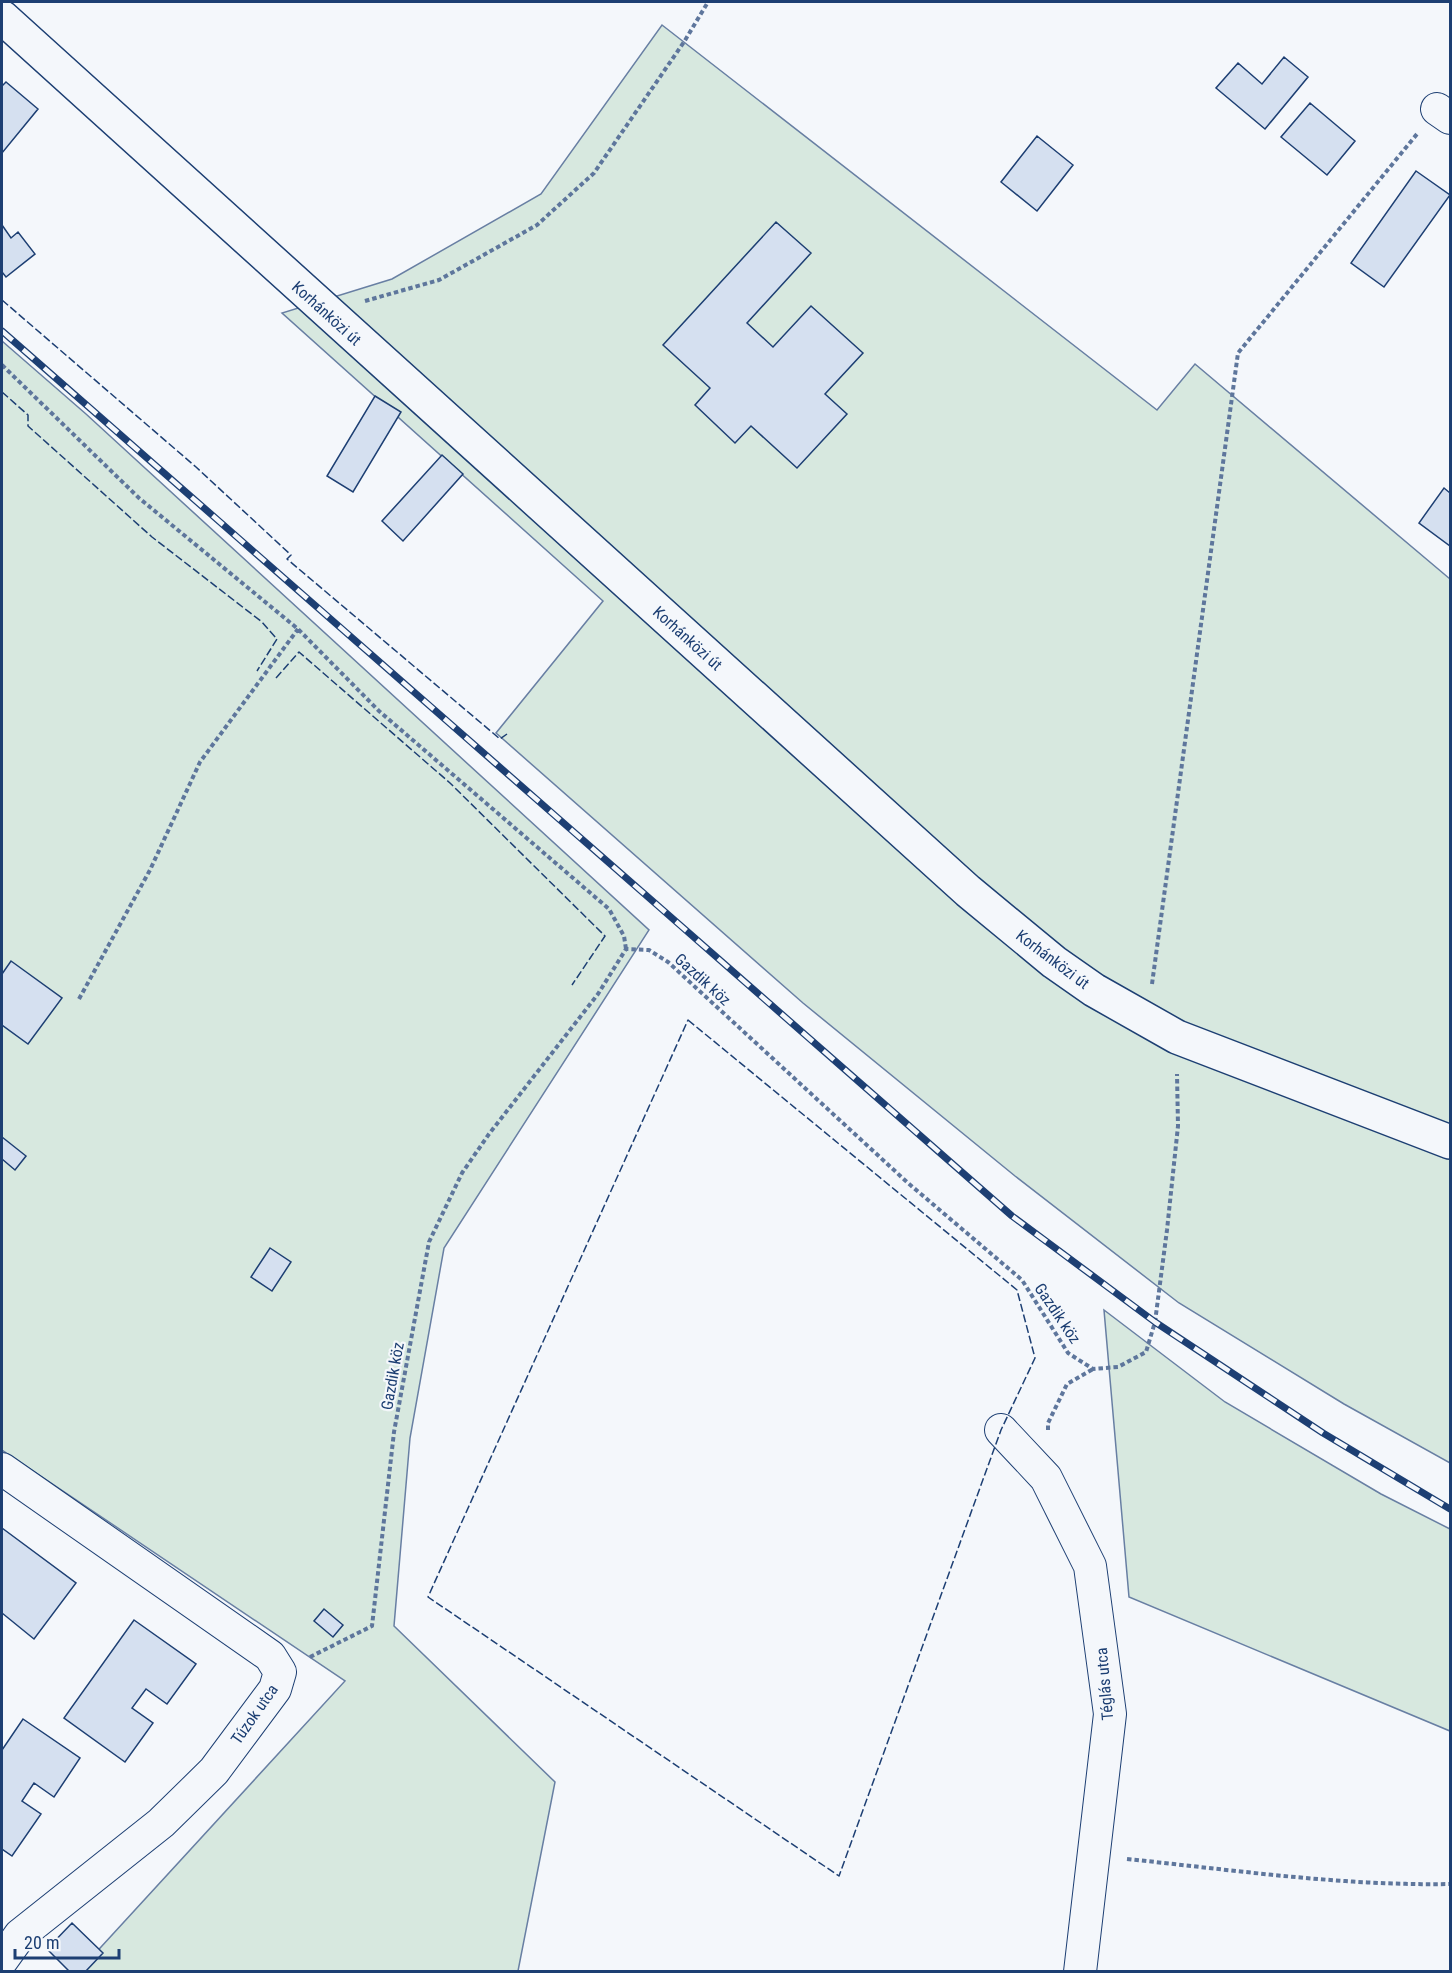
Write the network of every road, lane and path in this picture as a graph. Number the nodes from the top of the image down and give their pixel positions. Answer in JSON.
{"nodes":[{"id":1,"x":708,"y":2,"type":"edge"},
{"id":2,"x":2,"y":17,"type":"edge"},
{"id":3,"x":1444,"y":114,"type":"edge"},
{"id":4,"x":327,"y":312,"type":"junction"},
{"id":5,"x":2,"y":365,"type":"edge"},
{"id":6,"x":298,"y":629,"type":"junction"},
{"id":7,"x":626,"y":949,"type":"junction"},
{"id":8,"x":79,"y":999,"type":"dead end"},
{"id":9,"x":1147,"y":1021,"type":"junction"},
{"id":10,"x":1177,"y":1037,"type":"junction"},
{"id":11,"x":1450,"y":1143,"type":"edge"},
{"id":12,"x":1093,"y":1369,"type":"junction"},
{"id":13,"x":1001,"y":1430,"type":"dead end"},
{"id":14,"x":2,"y":1469,"type":"edge"},
{"id":15,"x":1046,"y":1478,"type":"junction"},
{"id":16,"x":280,"y":1672,"type":"junction"},
{"id":17,"x":1093,"y":1855,"type":"junction"},
{"id":18,"x":1450,"y":1884,"type":"edge"},
{"id":19,"x":11,"y":1928,"type":"edge"},
{"id":20,"x":2,"y":1960,"type":"edge"},
{"id":21,"x":1080,"y":1971,"type":"edge"}],
"edges":[{"from":1,"to":4,"type":"path"},
{"from":2,"to":4,"type":"street","name":"Korhánközi út"},
{"from":3,"to":9,"type":"path"},
{"from":4,"to":9,"type":"street","name":"Korhánközi út"},
{"from":5,"to":6,"type":"path"},
{"from":6,"to":7,"type":"path"},
{"from":6,"to":8,"type":"path"},
{"from":7,"to":12,"type":"path","name":"Gazdik köz"},
{"from":7,"to":16,"type":"path","name":"Gazdik köz"},
{"from":9,"to":10,"type":"street","name":"Korhánközi út"},
{"from":10,"to":11,"type":"street","name":"Korhánközi út"},
{"from":10,"to":12,"type":"path"},
{"from":12,"to":15,"type":"path"},
{"from":13,"to":15,"type":"street","name":"Téglás utca"},
{"from":14,"to":16,"type":"street","name":"Túzok utca"},
{"from":15,"to":17,"type":"street","name":"Téglás utca"},
{"from":16,"to":19,"type":"street","name":"Túzok utca"},
{"from":17,"to":18,"type":"path"},
{"from":17,"to":21,"type":"street","name":"Téglás utca"},
{"from":19,"to":20,"type":"street","name":"Túzok utca"}]}
